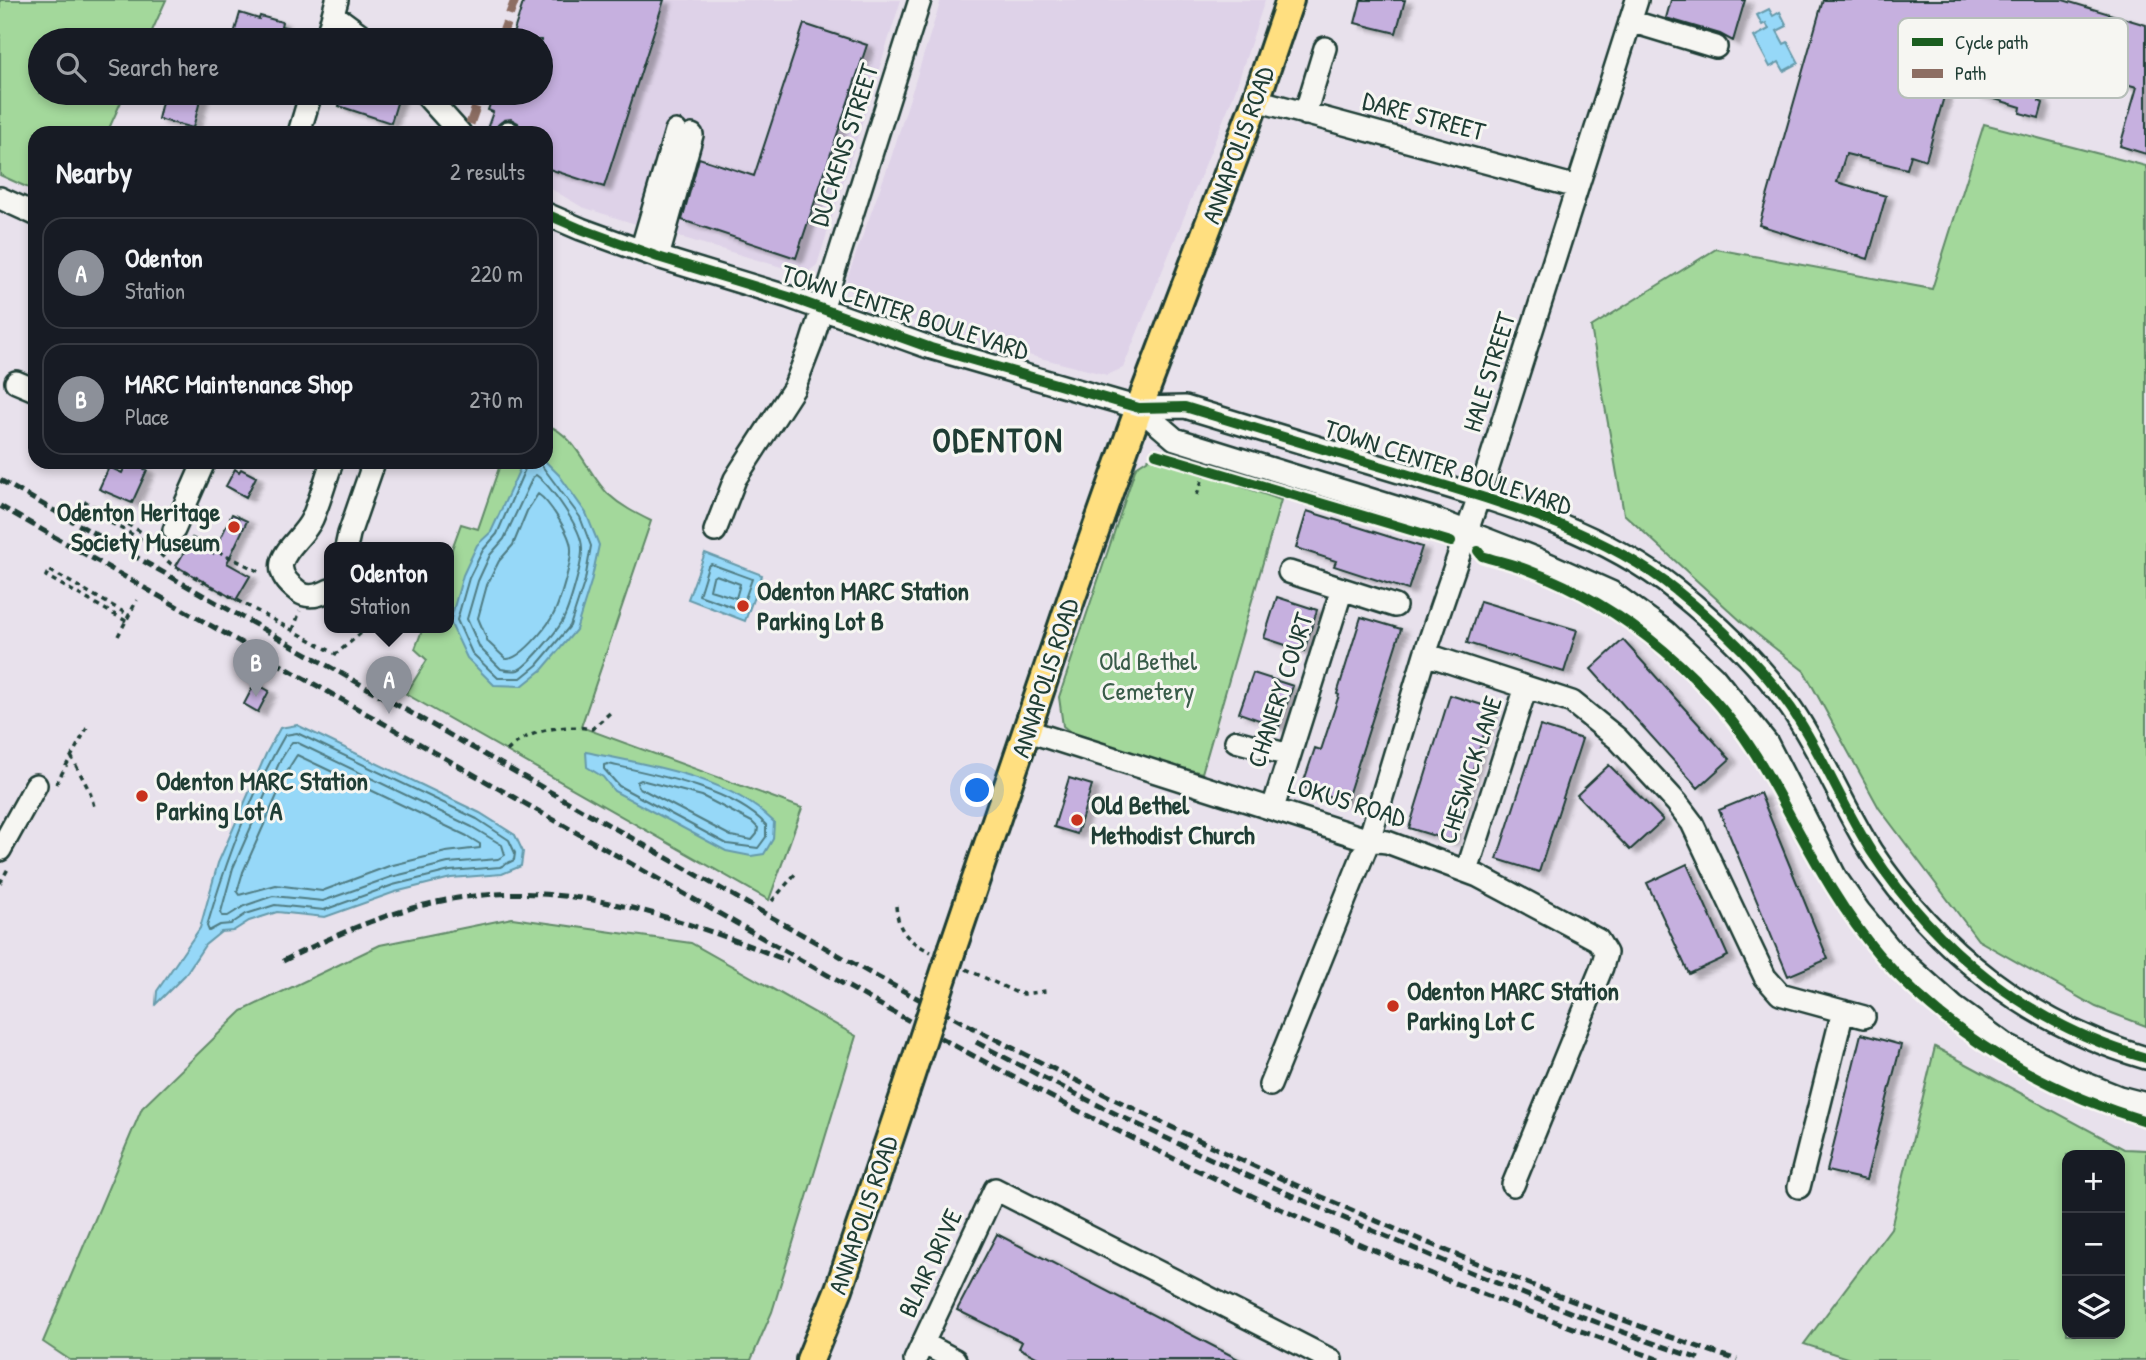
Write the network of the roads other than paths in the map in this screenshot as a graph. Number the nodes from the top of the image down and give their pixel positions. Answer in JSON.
{"nodes":[{"id":1,"x":920,"y":0,"type":"edge"},
{"id":2,"x":1290,"y":0,"type":"edge"},
{"id":3,"x":1637,"y":0,"type":"edge"},
{"id":4,"x":335,"y":7,"type":"edge"},
{"id":5,"x":1630,"y":21,"type":"junction"},
{"id":6,"x":329,"y":28,"type":"edge"},
{"id":7,"x":356,"y":28,"type":"edge"},
{"id":8,"x":1716,"y":47,"type":"dead end"},
{"id":9,"x":1325,"y":48,"type":"dead end"},
{"id":10,"x":1256,"y":100,"type":"junction"},
{"id":11,"x":307,"y":105,"type":"edge"},
{"id":12,"x":433,"y":105,"type":"edge"},
{"id":13,"x":1306,"y":114,"type":"junction"},
{"id":14,"x":301,"y":126,"type":"edge"},
{"id":15,"x":450,"y":126,"type":"edge"},
{"id":16,"x":684,"y":133,"type":"dead end"},
{"id":17,"x":1577,"y":187,"type":"junction"},
{"id":18,"x":0,"y":198,"type":"edge"},
{"id":19,"x":28,"y":211,"type":"edge"},
{"id":20,"x":553,"y":217,"type":"edge"},
{"id":21,"x":650,"y":254,"type":"junction"},
{"id":22,"x":821,"y":308,"type":"junction"},
{"id":23,"x":1139,"y":408,"type":"junction"},
{"id":24,"x":196,"y":469,"type":"edge"},
{"id":25,"x":330,"y":469,"type":"edge"},
{"id":26,"x":372,"y":469,"type":"edge"},
{"id":27,"x":1479,"y":496,"type":"junction"},
{"id":28,"x":715,"y":531,"type":"dead end"},
{"id":29,"x":1467,"y":531,"type":"junction"},
{"id":30,"x":170,"y":538,"type":"road end"},
{"id":31,"x":347,"y":542,"type":"edge"},
{"id":32,"x":1289,"y":572,"type":"dead end"},
{"id":33,"x":1342,"y":589,"type":"junction"},
{"id":34,"x":324,"y":592,"type":"edge"},
{"id":35,"x":1395,"y":606,"type":"dead end"},
{"id":36,"x":1425,"y":654,"type":"junction"},
{"id":37,"x":1526,"y":687,"type":"junction"},
{"id":38,"x":1028,"y":731,"type":"junction"},
{"id":39,"x":1236,"y":741,"type":"dead end"},
{"id":40,"x":1289,"y":755,"type":"junction"},
{"id":41,"x":36,"y":785,"type":"dead end"},
{"id":42,"x":1273,"y":808,"type":"junction"},
{"id":43,"x":1369,"y":840,"type":"junction"},
{"id":44,"x":0,"y":850,"type":"edge"},
{"id":45,"x":1467,"y":871,"type":"junction"},
{"id":46,"x":1843,"y":1011,"type":"junction"},
{"id":47,"x":1864,"y":1017,"type":"dead end"},
{"id":48,"x":2146,"y":1058,"type":"edge"},
{"id":49,"x":1270,"y":1084,"type":"dead end"},
{"id":50,"x":2146,"y":1104,"type":"edge"},
{"id":51,"x":1513,"y":1185,"type":"dead end"},
{"id":52,"x":1799,"y":1187,"type":"dead end"},
{"id":53,"x":919,"y":1351,"type":"edge"},
{"id":54,"x":810,"y":1360,"type":"edge"},
{"id":55,"x":956,"y":1360,"type":"edge"},
{"id":56,"x":1331,"y":1360,"type":"edge"}],
"edges":[{"from":1,"to":22,"type":"street","name":"DUCKENS STREET"},
{"from":2,"to":10,"type":"main road","name":"ANNAPOLIS ROAD"},
{"from":3,"to":5,"type":"street","name":"HALE STREET"},
{"from":4,"to":6,"type":"street"},
{"from":4,"to":7,"type":"street"},
{"from":5,"to":8,"type":"street"},
{"from":5,"to":17,"type":"street","name":"HALE STREET"},
{"from":9,"to":13,"type":"street"},
{"from":10,"to":13,"type":"street","name":"DARE STREET"},
{"from":10,"to":23,"type":"main road","name":"ANNAPOLIS ROAD"},
{"from":11,"to":14,"type":"street"},
{"from":12,"to":15,"type":"street"},
{"from":13,"to":17,"type":"street","name":"DARE STREET"},
{"from":16,"to":21,"type":"street"},
{"from":17,"to":27,"type":"street","name":"HALE STREET"},
{"from":18,"to":19,"type":"street"},
{"from":20,"to":21,"type":"street","name":"TOWN CENTER BOULEVARD"},
{"from":21,"to":22,"type":"street","name":"TOWN CENTER BOULEVARD"},
{"from":22,"to":23,"type":"street","name":"TOWN CENTER BOULEVARD"},
{"from":22,"to":28,"type":"street","name":"DUCKENS STREET"},
{"from":23,"to":27,"type":"street","name":"TOWN CENTER BOULEVARD"},
{"from":23,"to":29,"type":"street","name":"TOWN CENTER BOULEVARD"},
{"from":23,"to":38,"type":"main road","name":"ANNAPOLIS ROAD"},
{"from":24,"to":30,"type":"street"},
{"from":25,"to":34,"type":"street"},
{"from":26,"to":31,"type":"street"},
{"from":27,"to":29,"type":"street","name":"HALE STREET"},
{"from":27,"to":48,"type":"street","name":"TOWN CENTER BOULEVARD"},
{"from":29,"to":36,"type":"street","name":"HALE STREET"},
{"from":29,"to":50,"type":"street","name":"TOWN CENTER BOULEVARD"},
{"from":32,"to":33,"type":"street","name":"CHANERY COURT"},
{"from":33,"to":35,"type":"street","name":"CHANERY COURT"},
{"from":33,"to":40,"type":"street","name":"CHANERY COURT"},
{"from":36,"to":37,"type":"street"},
{"from":36,"to":43,"type":"street","name":"HALE STREET"},
{"from":37,"to":45,"type":"street","name":"CHESWICK LANE"},
{"from":37,"to":46,"type":"street"},
{"from":38,"to":42,"type":"street","name":"LOKUS ROAD"},
{"from":38,"to":54,"type":"main road","name":"ANNAPOLIS ROAD","bridge":true},
{"from":39,"to":40,"type":"street"},
{"from":40,"to":42,"type":"street","name":"CHANERY COURT"},
{"from":41,"to":44,"type":"street"},
{"from":42,"to":43,"type":"street","name":"LOKUS ROAD"},
{"from":43,"to":45,"type":"street","name":"LOKUS ROAD"},
{"from":43,"to":49,"type":"street","name":"HALE STREET"},
{"from":45,"to":51,"type":"street","name":"LOKUS ROAD"},
{"from":46,"to":47,"type":"street"},
{"from":46,"to":52,"type":"street"},
{"from":53,"to":55,"type":"street"},
{"from":53,"to":56,"type":"street","name":"BLAIR DRIVE"}]}
